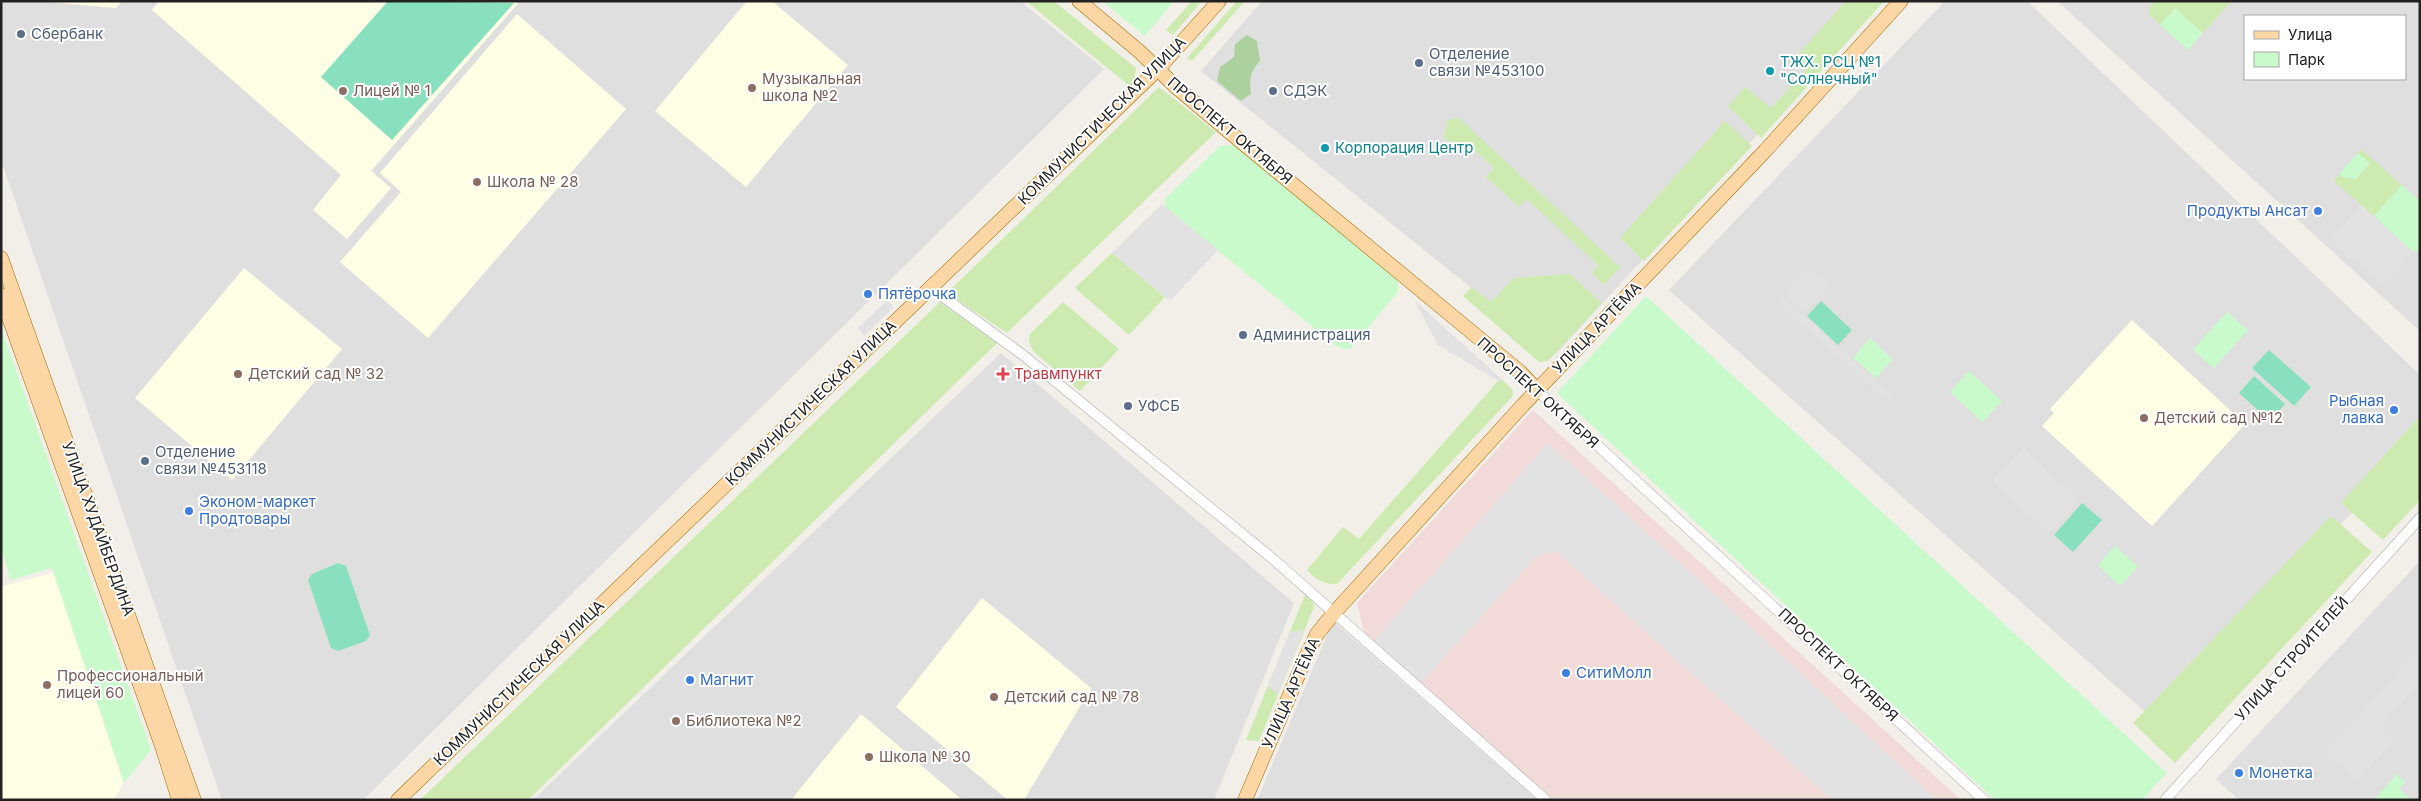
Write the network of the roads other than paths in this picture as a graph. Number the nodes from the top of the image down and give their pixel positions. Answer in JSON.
{"nodes":[{"id":1,"x":1079,"y":1,"type":"edge"},
{"id":2,"x":1220,"y":1,"type":"edge"},
{"id":3,"x":1901,"y":1,"type":"edge"},
{"id":4,"x":1158,"y":69,"type":"junction"},
{"id":5,"x":1,"y":258,"type":"edge"},
{"id":6,"x":932,"y":288,"type":"junction"},
{"id":7,"x":1,"y":295,"type":"edge"},
{"id":8,"x":1538,"y":390,"type":"junction"},
{"id":9,"x":2420,"y":518,"type":"edge"},
{"id":10,"x":1334,"y":613,"type":"junction"},
{"id":11,"x":179,"y":800,"type":"edge"},
{"id":12,"x":194,"y":800,"type":"edge"},
{"id":13,"x":398,"y":800,"type":"edge"},
{"id":14,"x":1245,"y":800,"type":"edge"},
{"id":15,"x":1546,"y":800,"type":"edge"},
{"id":16,"x":1984,"y":800,"type":"edge"},
{"id":17,"x":2165,"y":800,"type":"edge"}],
"edges":[{"from":1,"to":4,"type":"main road","name":"ПРОСПЕКТ ОКТЯБРЯ"},
{"from":2,"to":4,"type":"main road","name":"КОММУНИСТИЧЕСКАЯ УЛИЦА"},
{"from":3,"to":8,"type":"main road","name":"УЛИЦА АРТЁМА"},
{"from":4,"to":6,"type":"main road","name":"КОММУНИСТИЧЕСКАЯ УЛИЦА"},
{"from":4,"to":8,"type":"main road","name":"ПРОСПЕКТ ОКТЯБРЯ"},
{"from":5,"to":12,"type":"main road","name":"УЛИЦА ХУДАЙБЕРДИНА"},
{"from":6,"to":10,"type":"street"},
{"from":6,"to":13,"type":"main road","name":"КОММУНИСТИЧЕСКАЯ УЛИЦА"},
{"from":7,"to":11,"type":"main road","name":"УЛИЦА ХУДАЙБЕРДИНА"},
{"from":8,"to":10,"type":"main road","name":"УЛИЦА АРТЁМА"},
{"from":8,"to":16,"type":"street","name":"ПРОСПЕКТ ОКТЯБРЯ"},
{"from":9,"to":17,"type":"street","name":"УЛИЦА СТРОИТЕЛЕЙ"},
{"from":10,"to":14,"type":"main road","name":"УЛИЦА АРТЁМА"},
{"from":10,"to":15,"type":"street"}]}
